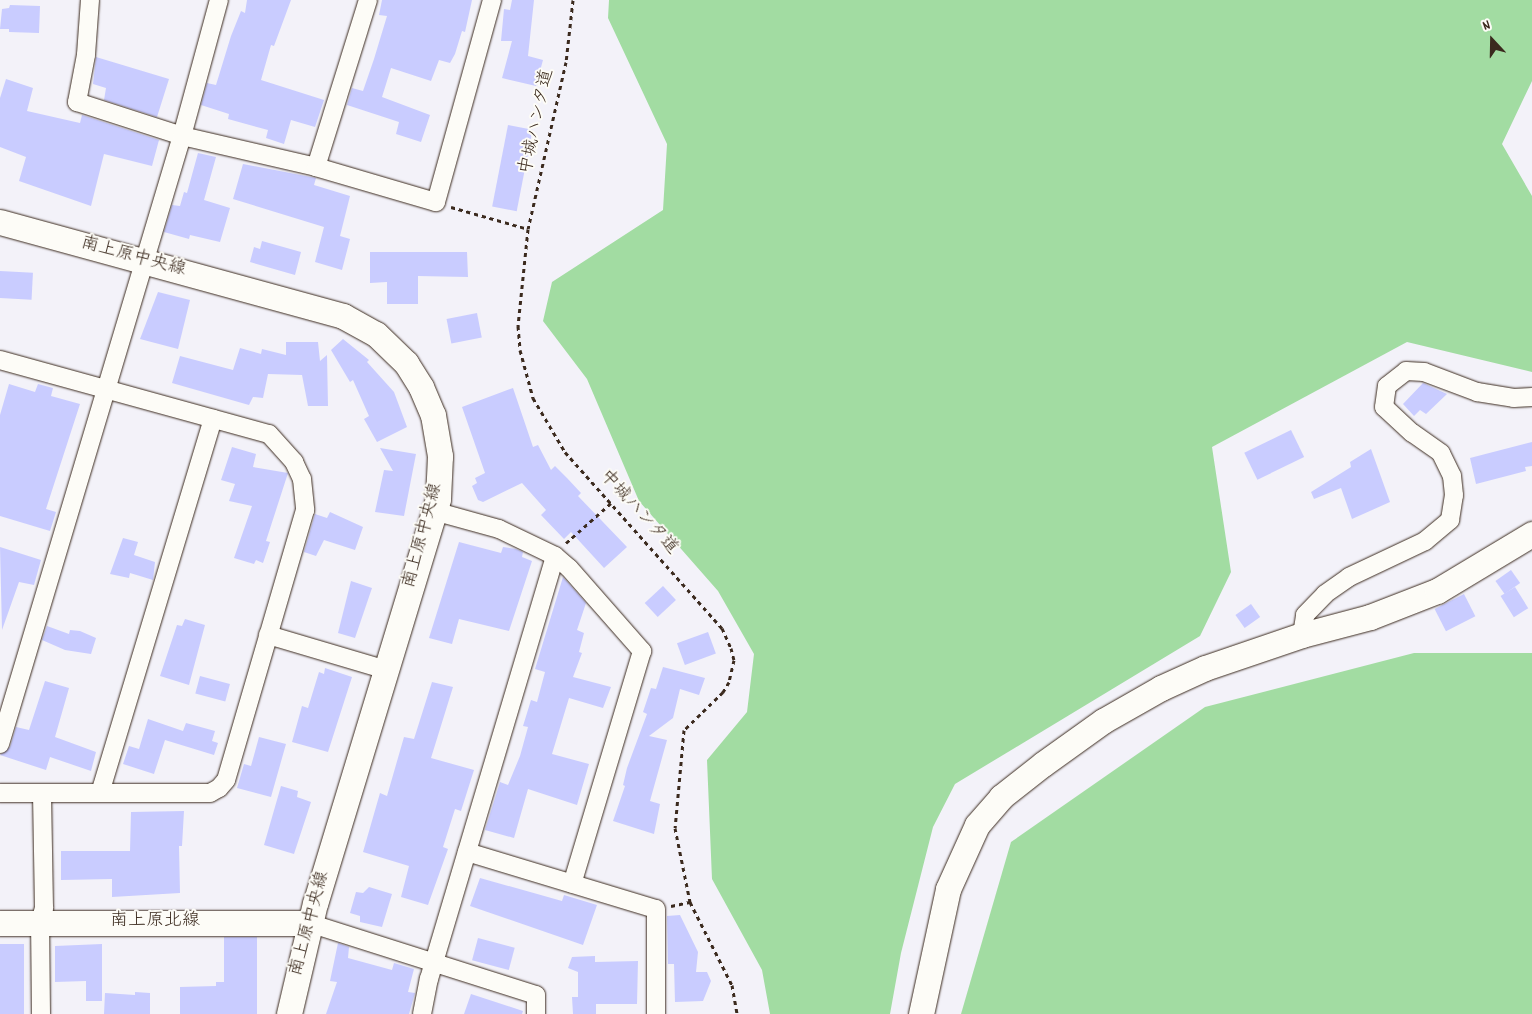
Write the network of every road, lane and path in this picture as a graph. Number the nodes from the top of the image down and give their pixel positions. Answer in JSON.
{"nodes":[{"id":1,"x":90,"y":0,"type":"edge"},
{"id":2,"x":219,"y":0,"type":"edge"},
{"id":3,"x":368,"y":0,"type":"edge"},
{"id":4,"x":492,"y":0,"type":"edge"},
{"id":5,"x":573,"y":0,"type":"edge"},
{"id":6,"x":182,"y":136,"type":"junction"},
{"id":7,"x":316,"y":167,"type":"junction"},
{"id":8,"x":436,"y":202,"type":"junction"},
{"id":9,"x":0,"y":222,"type":"edge"},
{"id":10,"x":528,"y":229,"type":"junction"},
{"id":11,"x":142,"y":261,"type":"junction"},
{"id":12,"x":0,"y":360,"type":"edge"},
{"id":13,"x":105,"y":389,"type":"junction"},
{"id":14,"x":1532,"y":397,"type":"edge"},
{"id":15,"x":213,"y":419,"type":"junction"},
{"id":16,"x":610,"y":503,"type":"junction"},
{"id":17,"x":434,"y":511,"type":"junction"},
{"id":18,"x":1532,"y":534,"type":"edge"},
{"id":19,"x":555,"y":556,"type":"junction"},
{"id":20,"x":268,"y":635,"type":"junction"},
{"id":21,"x":1302,"y":635,"type":"junction"},
{"id":22,"x":386,"y":670,"type":"junction"},
{"id":23,"x":0,"y":744,"type":"edge"},
{"id":24,"x":0,"y":793,"type":"edge"},
{"id":25,"x":42,"y":793,"type":"junction"},
{"id":26,"x":100,"y":793,"type":"junction"},
{"id":27,"x":468,"y":852,"type":"junction"},
{"id":28,"x":572,"y":884,"type":"junction"},
{"id":29,"x":40,"y":922,"type":"junction"},
{"id":30,"x":0,"y":923,"type":"edge"},
{"id":31,"x":309,"y":923,"type":"junction"},
{"id":32,"x":435,"y":961,"type":"junction"},
{"id":33,"x":41,"y":1014,"type":"edge"},
{"id":34,"x":289,"y":1014,"type":"edge"},
{"id":35,"x":422,"y":1014,"type":"edge"},
{"id":36,"x":536,"y":1014,"type":"edge"},
{"id":37,"x":656,"y":1014,"type":"edge"},
{"id":38,"x":737,"y":1014,"type":"edge"},
{"id":39,"x":920,"y":1014,"type":"edge"}],
"edges":[{"from":1,"to":6,"type":"street"},
{"from":2,"to":6,"type":"street"},
{"from":3,"to":7,"type":"street"},
{"from":4,"to":8,"type":"street"},
{"from":5,"to":10,"type":"path","name":"中城ハンタ道"},
{"from":6,"to":7,"type":"street"},
{"from":6,"to":11,"type":"street"},
{"from":7,"to":8,"type":"street"},
{"from":8,"to":10,"type":"path"},
{"from":9,"to":11,"type":"street","name":"南上原中央線"},
{"from":10,"to":16,"type":"path","name":"中城ハンタ道"},
{"from":11,"to":13,"type":"street"},
{"from":11,"to":17,"type":"street","name":"南上原中央線"},
{"from":12,"to":13,"type":"street"},
{"from":13,"to":15,"type":"street"},
{"from":13,"to":23,"type":"street"},
{"from":14,"to":21,"type":"street"},
{"from":15,"to":20,"type":"street"},
{"from":15,"to":26,"type":"street"},
{"from":16,"to":19,"type":"path"},
{"from":16,"to":38,"type":"path","name":"中城ハンタ道"},
{"from":17,"to":19,"type":"street"},
{"from":17,"to":22,"type":"street","name":"南上原中央線"},
{"from":18,"to":21,"type":"street"},
{"from":19,"to":27,"type":"street"},
{"from":19,"to":28,"type":"street"},
{"from":20,"to":22,"type":"street"},
{"from":20,"to":26,"type":"street"},
{"from":21,"to":39,"type":"street"},
{"from":22,"to":31,"type":"street","name":"南上原中央線"},
{"from":24,"to":25,"type":"street"},
{"from":25,"to":26,"type":"street"},
{"from":25,"to":29,"type":"street"},
{"from":27,"to":28,"type":"street"},
{"from":27,"to":32,"type":"street"},
{"from":28,"to":37,"type":"street"},
{"from":29,"to":30,"type":"street","name":"南上原北線"},
{"from":29,"to":31,"type":"street","name":"南上原北線"},
{"from":29,"to":33,"type":"street"},
{"from":31,"to":32,"type":"street"},
{"from":31,"to":34,"type":"street","name":"南上原中央線"},
{"from":32,"to":35,"type":"street"},
{"from":32,"to":36,"type":"street"}]}
